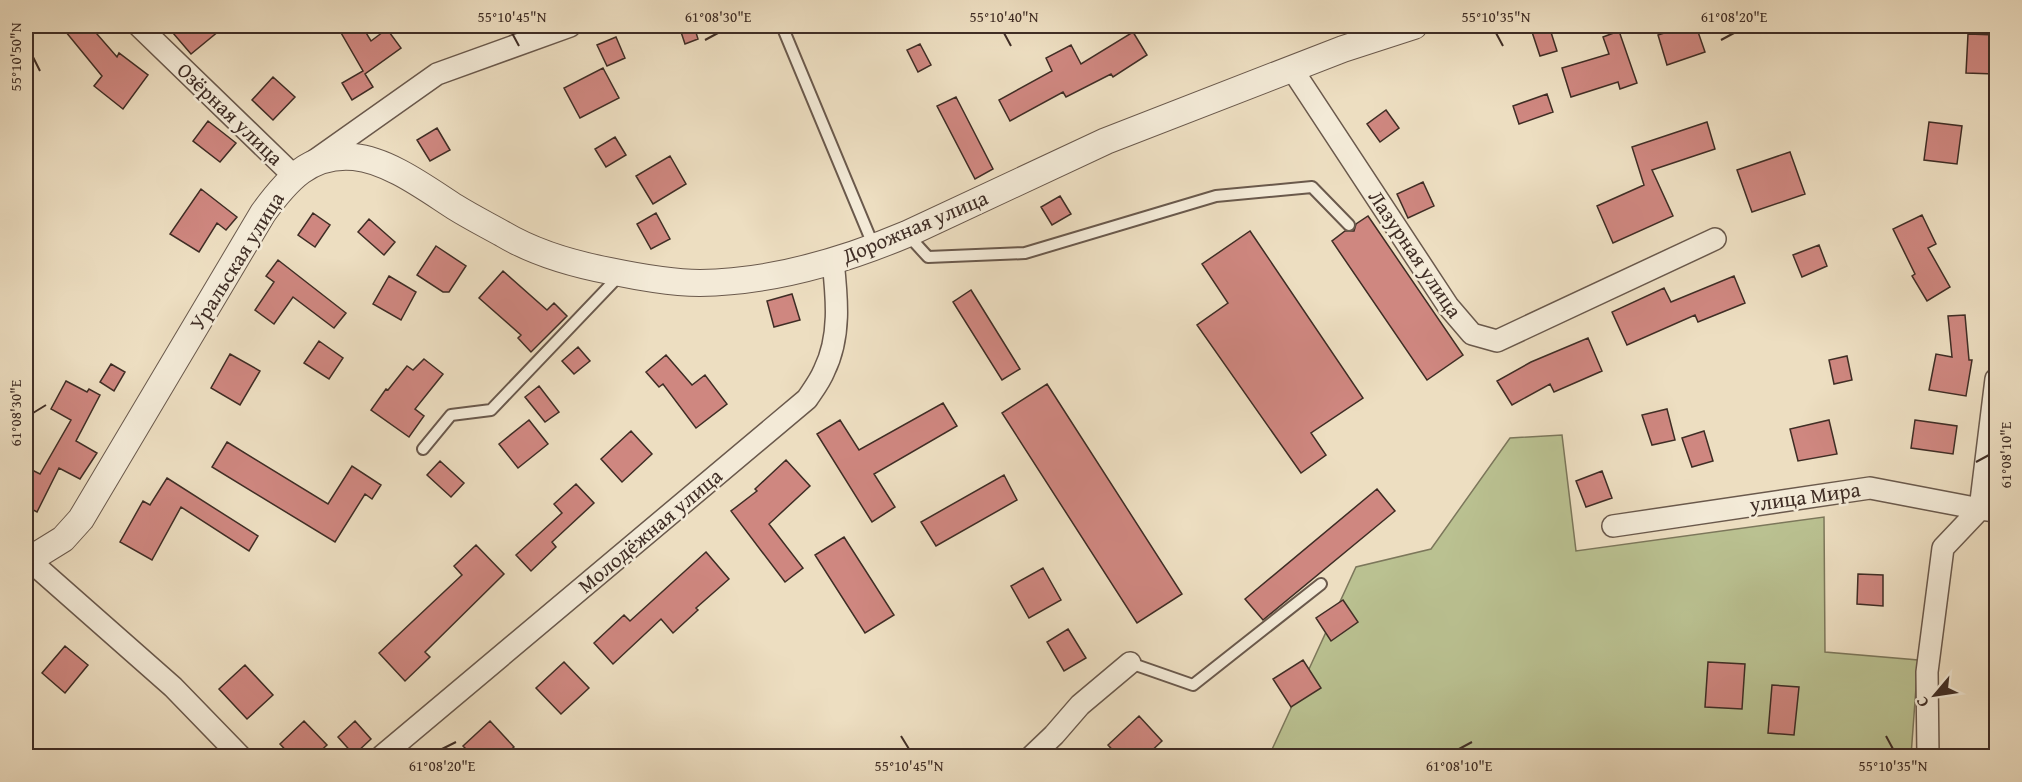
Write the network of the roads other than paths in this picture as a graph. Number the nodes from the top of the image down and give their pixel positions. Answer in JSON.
{"nodes":[{"id":1,"x":139,"y":26,"type":"edge"},
{"id":2,"x":570,"y":26,"type":"edge"},
{"id":3,"x":782,"y":26,"type":"edge"},
{"id":4,"x":1414,"y":26,"type":"edge"},
{"id":5,"x":1292,"y":69,"type":"junction"},
{"id":6,"x":301,"y":171,"type":"junction"},
{"id":7,"x":1349,"y":225,"type":"dead end"},
{"id":8,"x":907,"y":234,"type":"junction"},
{"id":9,"x":1715,"y":239,"type":"dead end"},
{"id":10,"x":874,"y":247,"type":"junction"},
{"id":11,"x":833,"y":261,"type":"junction"},
{"id":12,"x":621,"y":273,"type":"junction"},
{"id":13,"x":1996,"y":379,"type":"edge"},
{"id":14,"x":423,"y":449,"type":"dead end"},
{"id":15,"x":1988,"y":510,"type":"edge"},
{"id":16,"x":1612,"y":526,"type":"dead end"},
{"id":17,"x":34,"y":556,"type":"edge"},
{"id":18,"x":1321,"y":584,"type":"dead end"},
{"id":19,"x":1130,"y":663,"type":"joint"},
{"id":20,"x":240,"y":756,"type":"edge"},
{"id":21,"x":382,"y":756,"type":"edge"},
{"id":22,"x":1032,"y":756,"type":"edge"},
{"id":23,"x":1928,"y":756,"type":"edge"}],
"edges":[{"from":1,"to":6,"type":"street","name":"Озёрная улица"},
{"from":2,"to":6,"type":"street","name":"Уральская улица"},
{"from":3,"to":10,"type":"lane"},
{"from":4,"to":5,"type":"street","name":"Дорожная улица"},
{"from":5,"to":8,"type":"street","name":"Дорожная улица"},
{"from":5,"to":9,"type":"street","name":"Лазурная улица"},
{"from":6,"to":12,"type":"street","name":"Дорожная улица"},
{"from":6,"to":17,"type":"street","name":"Уральская улица"},
{"from":7,"to":8,"type":"lane"},
{"from":8,"to":10,"type":"street","name":"Дорожная улица"},
{"from":10,"to":11,"type":"street","name":"Дорожная улица"},
{"from":11,"to":12,"type":"street","name":"Дорожная улица"},
{"from":11,"to":21,"type":"street","name":"Молодёжная улица"},
{"from":12,"to":14,"type":"lane"},
{"from":13,"to":15,"type":"street"},
{"from":15,"to":16,"type":"street","name":"улица Мира"},
{"from":15,"to":23,"type":"street"},
{"from":17,"to":20,"type":"street"},
{"from":18,"to":19,"type":"lane"},
{"from":19,"to":22,"type":"street"}]}
